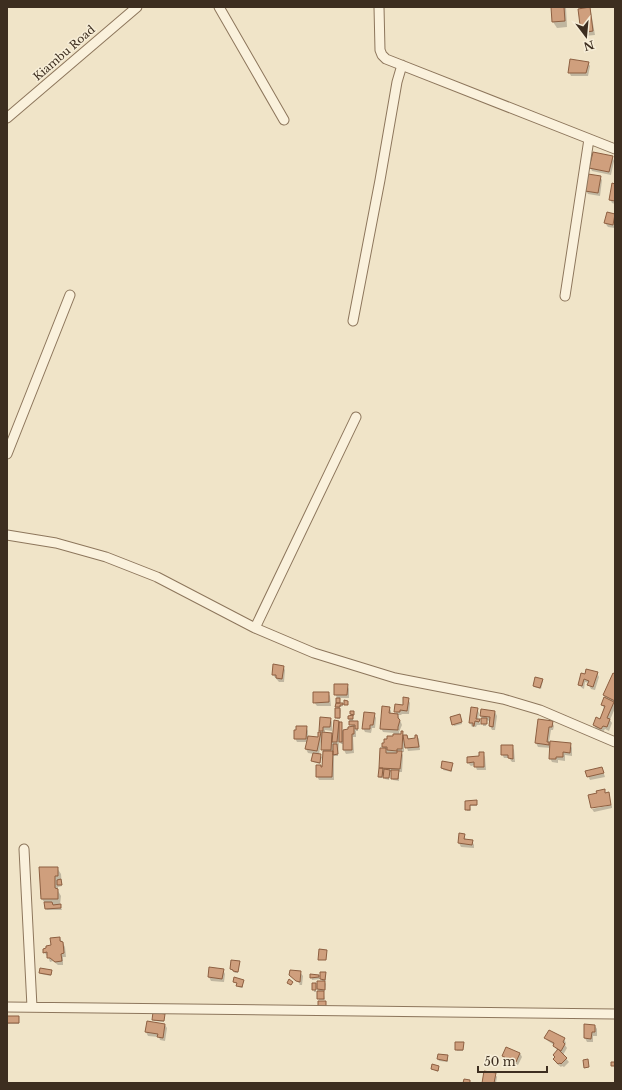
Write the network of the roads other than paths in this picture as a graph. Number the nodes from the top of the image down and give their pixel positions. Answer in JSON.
{"nodes":[{"id":1,"x":137,"y":7,"type":"edge"},
{"id":2,"x":219,"y":7,"type":"edge"},
{"id":3,"x":379,"y":7,"type":"edge"},
{"id":4,"x":402,"y":65,"type":"junction"},
{"id":5,"x":7,"y":118,"type":"edge"},
{"id":6,"x":284,"y":120,"type":"dead end"},
{"id":7,"x":589,"y":139,"type":"junction"},
{"id":8,"x":615,"y":149,"type":"edge"},
{"id":9,"x":70,"y":295,"type":"dead end"},
{"id":10,"x":565,"y":296,"type":"dead end"},
{"id":11,"x":353,"y":321,"type":"dead end"},
{"id":12,"x":356,"y":417,"type":"dead end"},
{"id":13,"x":7,"y":454,"type":"edge"},
{"id":14,"x":7,"y":535,"type":"edge"},
{"id":15,"x":255,"y":628,"type":"junction"},
{"id":16,"x":615,"y":742,"type":"edge"},
{"id":17,"x":24,"y":849,"type":"dead end"},
{"id":18,"x":7,"y":1007,"type":"edge"},
{"id":19,"x":32,"y":1007,"type":"junction"},
{"id":20,"x":615,"y":1014,"type":"edge"}],
"edges":[{"from":1,"to":5,"type":"street","name":"Kiambu Road"},
{"from":2,"to":6,"type":"street"},
{"from":3,"to":4,"type":"street"},
{"from":4,"to":7,"type":"street"},
{"from":4,"to":11,"type":"street"},
{"from":7,"to":8,"type":"street"},
{"from":7,"to":10,"type":"street"},
{"from":9,"to":13,"type":"street"},
{"from":12,"to":15,"type":"street"},
{"from":14,"to":15,"type":"street"},
{"from":15,"to":16,"type":"street"},
{"from":17,"to":19,"type":"street"},
{"from":18,"to":19,"type":"street"},
{"from":19,"to":20,"type":"street"}]}
